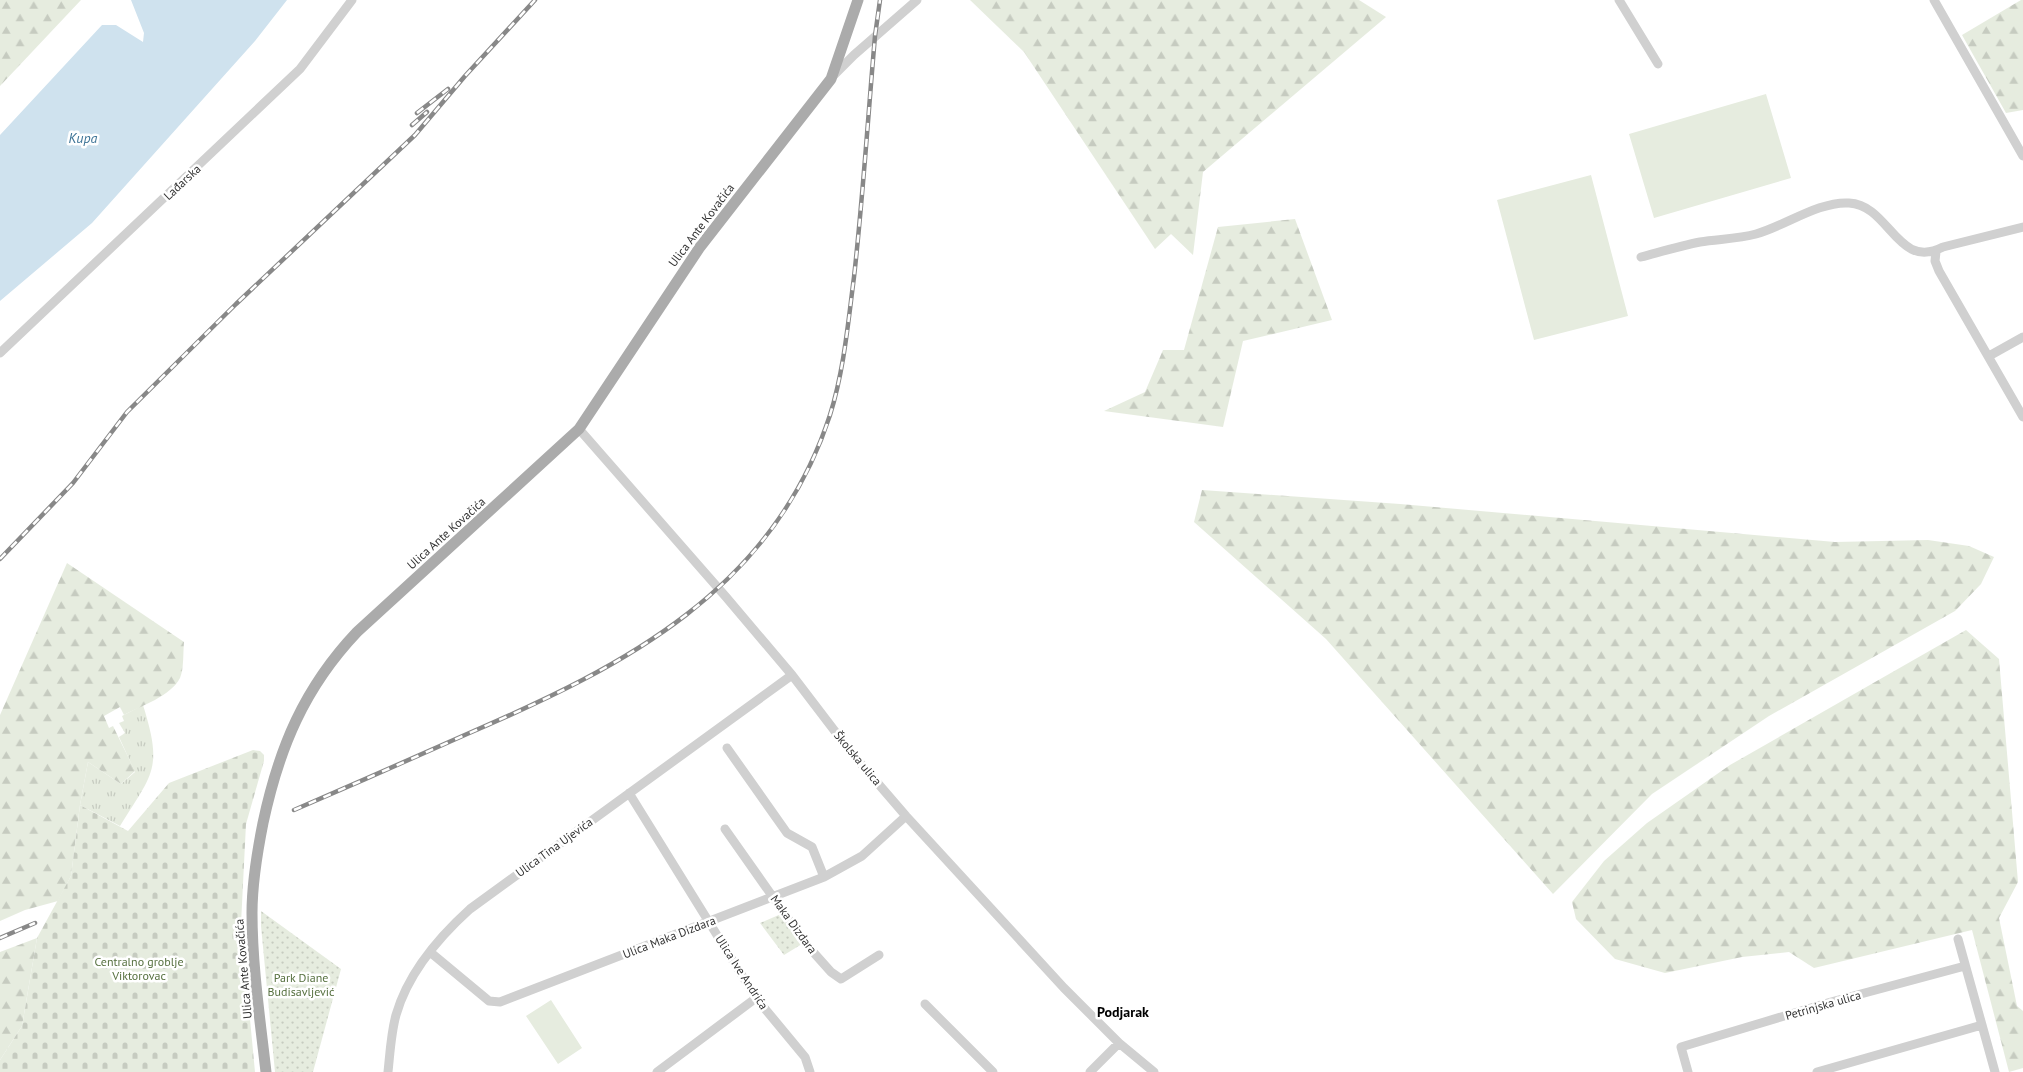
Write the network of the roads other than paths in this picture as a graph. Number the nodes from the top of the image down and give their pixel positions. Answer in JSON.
{"nodes":[{"id":1,"x":352,"y":0,"type":"edge"},
{"id":2,"x":858,"y":0,"type":"edge"},
{"id":3,"x":917,"y":0,"type":"edge"},
{"id":4,"x":1619,"y":0,"type":"edge"},
{"id":5,"x":1934,"y":0,"type":"edge"},
{"id":6,"x":1658,"y":64,"type":"dead end"},
{"id":7,"x":831,"y":79,"type":"junction"},
{"id":8,"x":2023,"y":156,"type":"edge"},
{"id":9,"x":2023,"y":227,"type":"edge"},
{"id":10,"x":1936,"y":252,"type":"junction"},
{"id":11,"x":1641,"y":258,"type":"dead end"},
{"id":12,"x":2023,"y":337,"type":"edge"},
{"id":13,"x":0,"y":353,"type":"edge"},
{"id":14,"x":1989,"y":356,"type":"junction"},
{"id":15,"x":2023,"y":417,"type":"edge"},
{"id":16,"x":579,"y":429,"type":"junction"},
{"id":17,"x":792,"y":676,"type":"junction"},
{"id":18,"x":727,"y":748,"type":"dead end"},
{"id":19,"x":629,"y":793,"type":"junction"},
{"id":20,"x":906,"y":816,"type":"junction"},
{"id":21,"x":725,"y":829,"type":"dead end"},
{"id":22,"x":824,"y":877,"type":"junction"},
{"id":23,"x":774,"y":897,"type":"junction"},
{"id":24,"x":709,"y":922,"type":"junction"},
{"id":25,"x":1958,"y":939,"type":"dead end"},
{"id":26,"x":430,"y":952,"type":"junction"},
{"id":27,"x":879,"y":956,"type":"dead end"},
{"id":28,"x":1965,"y":966,"type":"junction"},
{"id":29,"x":756,"y":998,"type":"junction"},
{"id":30,"x":925,"y":1004,"type":"dead end"},
{"id":31,"x":1982,"y":1025,"type":"junction"},
{"id":32,"x":1119,"y":1043,"type":"junction"},
{"id":33,"x":266,"y":1072,"type":"edge"},
{"id":34,"x":388,"y":1072,"type":"edge"},
{"id":35,"x":656,"y":1072,"type":"edge"},
{"id":36,"x":810,"y":1072,"type":"edge"},
{"id":37,"x":993,"y":1072,"type":"edge"},
{"id":38,"x":1090,"y":1072,"type":"edge"},
{"id":39,"x":1154,"y":1072,"type":"edge"},
{"id":40,"x":1688,"y":1072,"type":"edge"},
{"id":41,"x":1817,"y":1072,"type":"edge"},
{"id":42,"x":1995,"y":1072,"type":"edge"}],
"edges":[{"from":1,"to":13,"type":"street","name":"Lađarska"},
{"from":2,"to":7,"type":"main road","name":"Ulica Ante Kovačića"},
{"from":3,"to":7,"type":"street"},
{"from":4,"to":6,"type":"street"},
{"from":5,"to":8,"type":"street"},
{"from":7,"to":16,"type":"main road","name":"Ulica Ante Kovačića"},
{"from":9,"to":10,"type":"street"},
{"from":10,"to":11,"type":"street"},
{"from":10,"to":14,"type":"street"},
{"from":12,"to":14,"type":"street"},
{"from":14,"to":15,"type":"street"},
{"from":16,"to":17,"type":"street","name":"Školska ulica"},
{"from":16,"to":33,"type":"main road","name":"Ulica Ante Kovačića"},
{"from":17,"to":19,"type":"street","name":"Ulica Tina Ujevića"},
{"from":17,"to":20,"type":"street","name":"Školska ulica"},
{"from":18,"to":22,"type":"street"},
{"from":19,"to":24,"type":"street","name":"Ulica Ive Andrića"},
{"from":19,"to":26,"type":"street","name":"Ulica Tina Ujevića"},
{"from":20,"to":22,"type":"street","name":"Ulica Maka Dizdara"},
{"from":20,"to":32,"type":"street","name":"Školska ulica"},
{"from":21,"to":23,"type":"street","name":"Maka Dizdara"},
{"from":22,"to":23,"type":"street","name":"Ulica Maka Dizdara"},
{"from":23,"to":24,"type":"street","name":"Ulica Maka Dizdara"},
{"from":23,"to":27,"type":"street","name":"Maka Dizdara"},
{"from":24,"to":26,"type":"street","name":"Ulica Maka Dizdara"},
{"from":24,"to":29,"type":"street","name":"Ulica Ive Andrića"},
{"from":25,"to":28,"type":"street"},
{"from":26,"to":34,"type":"street","name":"Ulica Tina Ujevića"},
{"from":28,"to":31,"type":"street"},
{"from":28,"to":40,"type":"street","name":"Petrinjska ulica"},
{"from":29,"to":35,"type":"street"},
{"from":29,"to":36,"type":"street","name":"Ulica Ive Andrića"},
{"from":30,"to":37,"type":"street"},
{"from":31,"to":41,"type":"street"},
{"from":31,"to":42,"type":"street"},
{"from":32,"to":38,"type":"street"},
{"from":32,"to":39,"type":"street","name":"Školska ulica"}]}
